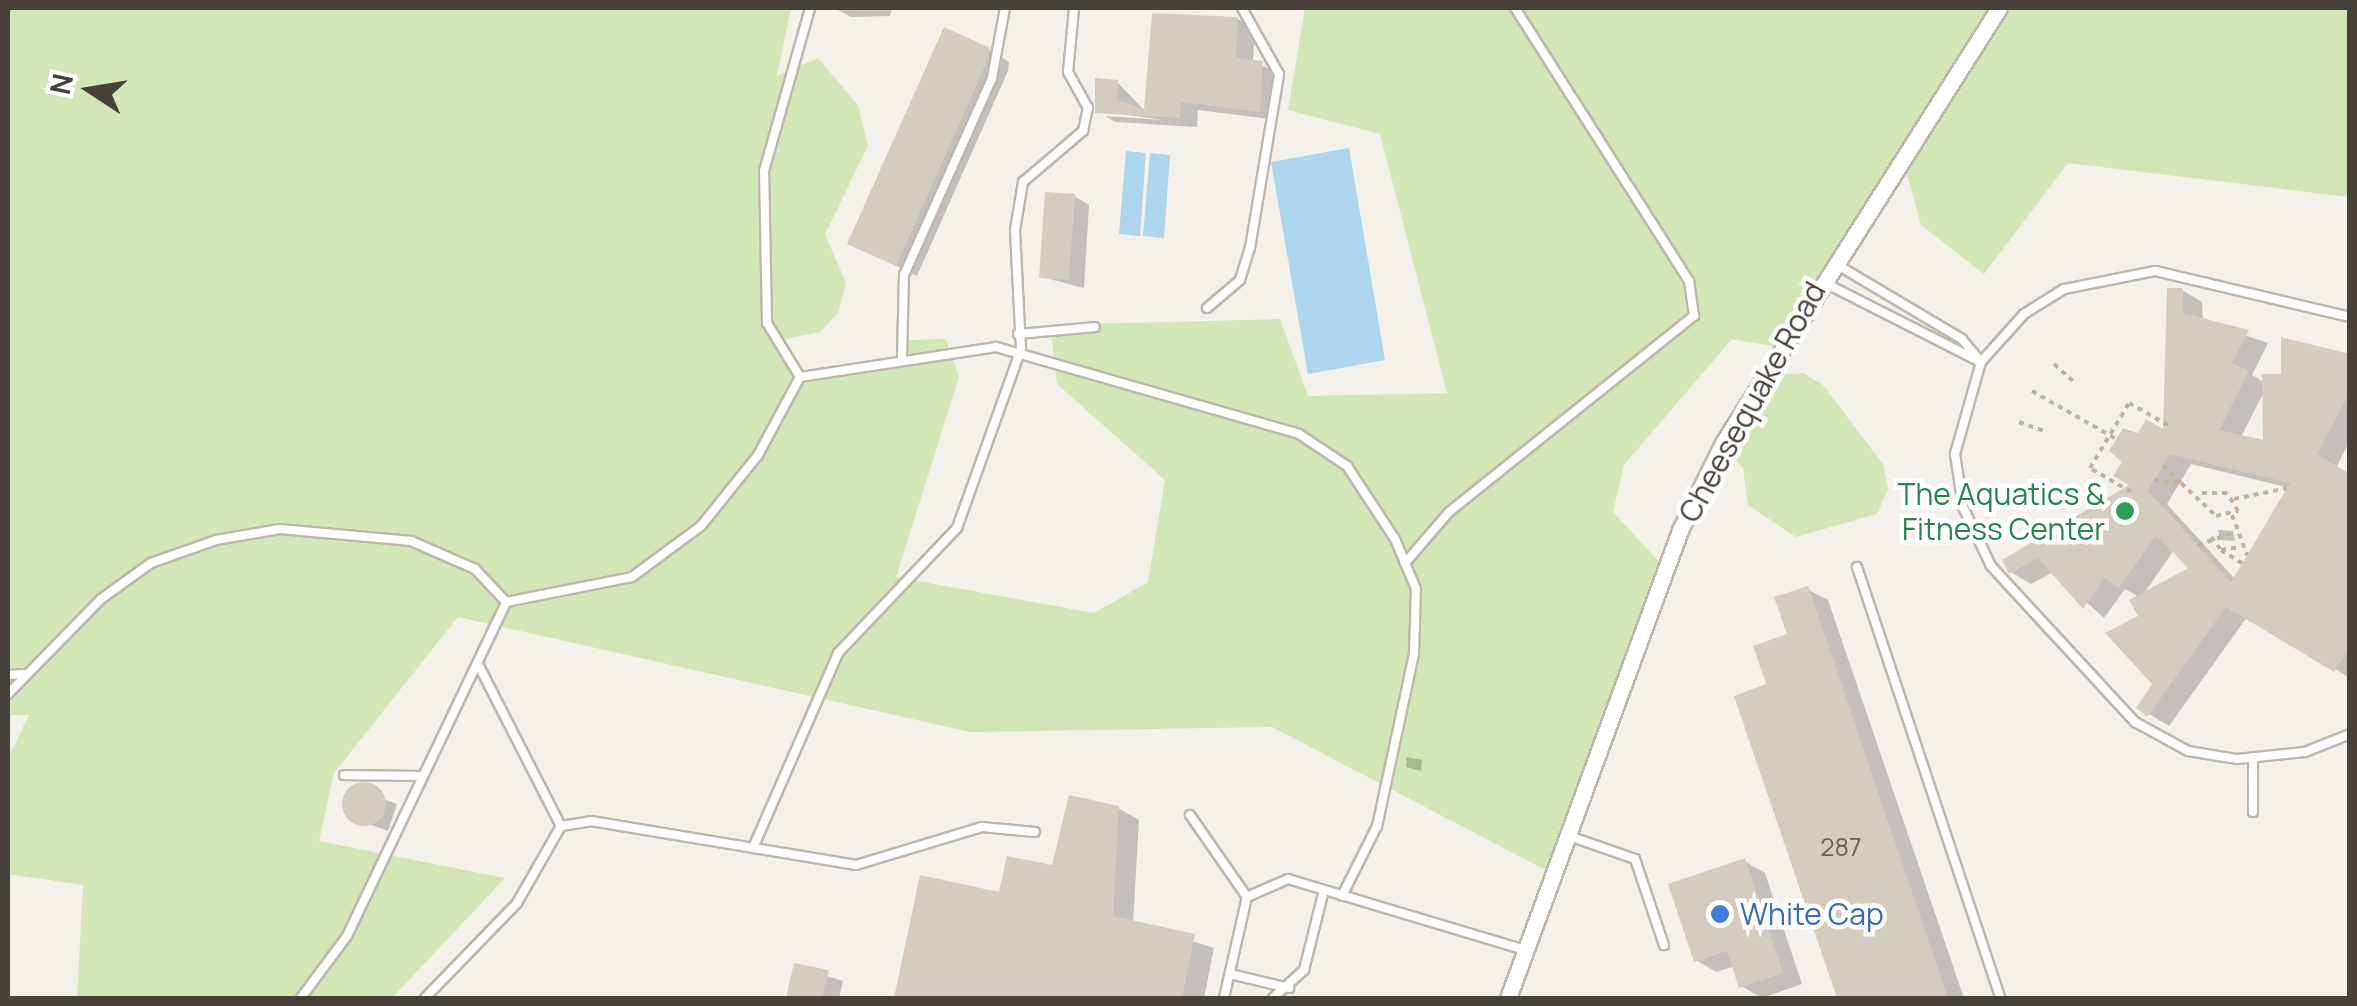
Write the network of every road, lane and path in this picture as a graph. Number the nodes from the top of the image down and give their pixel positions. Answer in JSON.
{"nodes":[{"id":1,"x":810,"y":8,"type":"edge"},
{"id":2,"x":1006,"y":8,"type":"edge"},
{"id":3,"x":1074,"y":8,"type":"edge"},
{"id":4,"x":1242,"y":8,"type":"edge"},
{"id":5,"x":1515,"y":8,"type":"edge"},
{"id":6,"x":1998,"y":8,"type":"edge"},
{"id":7,"x":1832,"y":261,"type":"junction"},
{"id":8,"x":1819,"y":280,"type":"junction"},
{"id":9,"x":1207,"y":308,"type":"dead end"},
{"id":10,"x":2350,"y":316,"type":"edge"},
{"id":11,"x":1936,"y":323,"type":"junction"},
{"id":12,"x":1095,"y":327,"type":"dead end"},
{"id":13,"x":1018,"y":334,"type":"junction"},
{"id":14,"x":1926,"y":339,"type":"junction"},
{"id":15,"x":1022,"y":349,"type":"junction"},
{"id":16,"x":902,"y":357,"type":"junction"},
{"id":17,"x":1981,"y":362,"type":"junction"},
{"id":18,"x":2054,"y":364,"type":"dead end"},
{"id":19,"x":800,"y":376,"type":"junction"},
{"id":20,"x":2074,"y":382,"type":"dead end"},
{"id":21,"x":2032,"y":391,"type":"dead end"},
{"id":22,"x":2018,"y":422,"type":"dead end"},
{"id":23,"x":2172,"y":427,"type":"dead end"},
{"id":24,"x":2044,"y":431,"type":"dead end"},
{"id":25,"x":2110,"y":436,"type":"junction"},
{"id":26,"x":2116,"y":439,"type":"dead end"},
{"id":27,"x":2163,"y":465,"type":"dead end"},
{"id":28,"x":2154,"y":480,"type":"dead end"},
{"id":29,"x":2180,"y":483,"type":"junction"},
{"id":30,"x":2287,"y":488,"type":"dead end"},
{"id":31,"x":2131,"y":492,"type":"dead end"},
{"id":32,"x":2199,"y":493,"type":"junction"},
{"id":33,"x":2234,"y":499,"type":"junction"},
{"id":34,"x":2232,"y":515,"type":"junction"},
{"id":35,"x":2236,"y":532,"type":"junction"},
{"id":36,"x":2211,"y":537,"type":"junction"},
{"id":37,"x":2198,"y":546,"type":"dead end"},
{"id":38,"x":2241,"y":546,"type":"junction"},
{"id":39,"x":2221,"y":550,"type":"junction"},
{"id":40,"x":2246,"y":555,"type":"dead end"},
{"id":41,"x":1405,"y":563,"type":"junction"},
{"id":42,"x":2242,"y":563,"type":"dead end"},
{"id":43,"x":1857,"y":567,"type":"dead end"},
{"id":44,"x":506,"y":602,"type":"junction"},
{"id":45,"x":480,"y":668,"type":"junction"},
{"id":46,"x":25,"y":674,"type":"junction"},
{"id":47,"x":8,"y":675,"type":"edge"},
{"id":48,"x":8,"y":694,"type":"edge"},
{"id":49,"x":2350,"y":734,"type":"edge"},
{"id":50,"x":2253,"y":759,"type":"junction"},
{"id":51,"x":344,"y":775,"type":"dead end"},
{"id":52,"x":419,"y":776,"type":"junction"},
{"id":53,"x":2254,"y":812,"type":"dead end"},
{"id":54,"x":1190,"y":815,"type":"dead end"},
{"id":55,"x":562,"y":826,"type":"junction"},
{"id":56,"x":1035,"y":832,"type":"dead end"},
{"id":57,"x":1569,"y":836,"type":"junction"},
{"id":58,"x":753,"y":848,"type":"junction"},
{"id":59,"x":1324,"y":890,"type":"junction"},
{"id":60,"x":1342,"y":896,"type":"junction"},
{"id":61,"x":1247,"y":897,"type":"junction"},
{"id":62,"x":1664,"y":945,"type":"dead end"},
{"id":63,"x":1526,"y":950,"type":"junction"},
{"id":64,"x":1230,"y":974,"type":"junction"},
{"id":65,"x":1291,"y":988,"type":"junction"},
{"id":66,"x":301,"y":998,"type":"edge"},
{"id":67,"x":426,"y":998,"type":"edge"},
{"id":68,"x":1224,"y":998,"type":"edge"},
{"id":69,"x":1273,"y":998,"type":"edge"},
{"id":70,"x":1508,"y":998,"type":"edge"},
{"id":71,"x":2000,"y":998,"type":"edge"}],
"edges":[{"from":1,"to":19,"type":"lane"},
{"from":2,"to":16,"type":"lane"},
{"from":3,"to":13,"type":"lane"},
{"from":4,"to":9,"type":"lane"},
{"from":5,"to":41,"type":"lane"},
{"from":6,"to":7,"type":"street","name":"Cheesequake Road"},
{"from":7,"to":8,"type":"street","name":"Cheesequake Road"},
{"from":7,"to":11,"type":"lane"},
{"from":8,"to":14,"type":"lane"},
{"from":8,"to":57,"type":"street","name":"Cheesequake Road"},
{"from":10,"to":17,"type":"lane"},
{"from":11,"to":14,"type":"lane"},
{"from":11,"to":17,"type":"lane"},
{"from":12,"to":13,"type":"lane"},
{"from":13,"to":15,"type":"lane"},
{"from":14,"to":17,"type":"lane"},
{"from":15,"to":16,"type":"lane"},
{"from":15,"to":41,"type":"lane"},
{"from":15,"to":58,"type":"lane"},
{"from":16,"to":19,"type":"lane"},
{"from":17,"to":50,"type":"lane"},
{"from":18,"to":20,"type":"path"},
{"from":19,"to":44,"type":"lane"},
{"from":21,"to":25,"type":"path"},
{"from":22,"to":24,"type":"path"},
{"from":23,"to":25,"type":"path"},
{"from":25,"to":26,"type":"path"},
{"from":25,"to":31,"type":"path"},
{"from":27,"to":29,"type":"path"},
{"from":28,"to":29,"type":"path"},
{"from":29,"to":32,"type":"path"},
{"from":30,"to":33,"type":"path"},
{"from":32,"to":33,"type":"path"},
{"from":32,"to":34,"type":"path"},
{"from":33,"to":34,"type":"path"},
{"from":34,"to":35,"type":"path"},
{"from":35,"to":36,"type":"path"},
{"from":35,"to":38,"type":"path"},
{"from":36,"to":37,"type":"path"},
{"from":36,"to":39,"type":"path"},
{"from":38,"to":39,"type":"path"},
{"from":38,"to":40,"type":"path"},
{"from":39,"to":42,"type":"path"},
{"from":41,"to":60,"type":"lane"},
{"from":43,"to":71,"type":"lane"},
{"from":44,"to":45,"type":"lane"},
{"from":44,"to":46,"type":"lane"},
{"from":45,"to":52,"type":"lane"},
{"from":45,"to":55,"type":"lane"},
{"from":46,"to":47,"type":"lane"},
{"from":46,"to":48,"type":"lane"},
{"from":49,"to":50,"type":"lane"},
{"from":50,"to":53,"type":"lane"},
{"from":51,"to":52,"type":"lane"},
{"from":52,"to":66,"type":"lane"},
{"from":54,"to":61,"type":"lane"},
{"from":55,"to":58,"type":"lane"},
{"from":55,"to":67,"type":"lane"},
{"from":56,"to":58,"type":"lane"},
{"from":57,"to":62,"type":"lane"},
{"from":57,"to":63,"type":"street","name":"Cheesequake Road"},
{"from":59,"to":60,"type":"lane"},
{"from":59,"to":61,"type":"lane"},
{"from":59,"to":65,"type":"lane"},
{"from":60,"to":63,"type":"lane"},
{"from":61,"to":64,"type":"lane"},
{"from":63,"to":70,"type":"street","name":"Cheesequake Road"},
{"from":64,"to":65,"type":"lane"},
{"from":64,"to":68,"type":"lane"},
{"from":65,"to":69,"type":"lane"}]}
